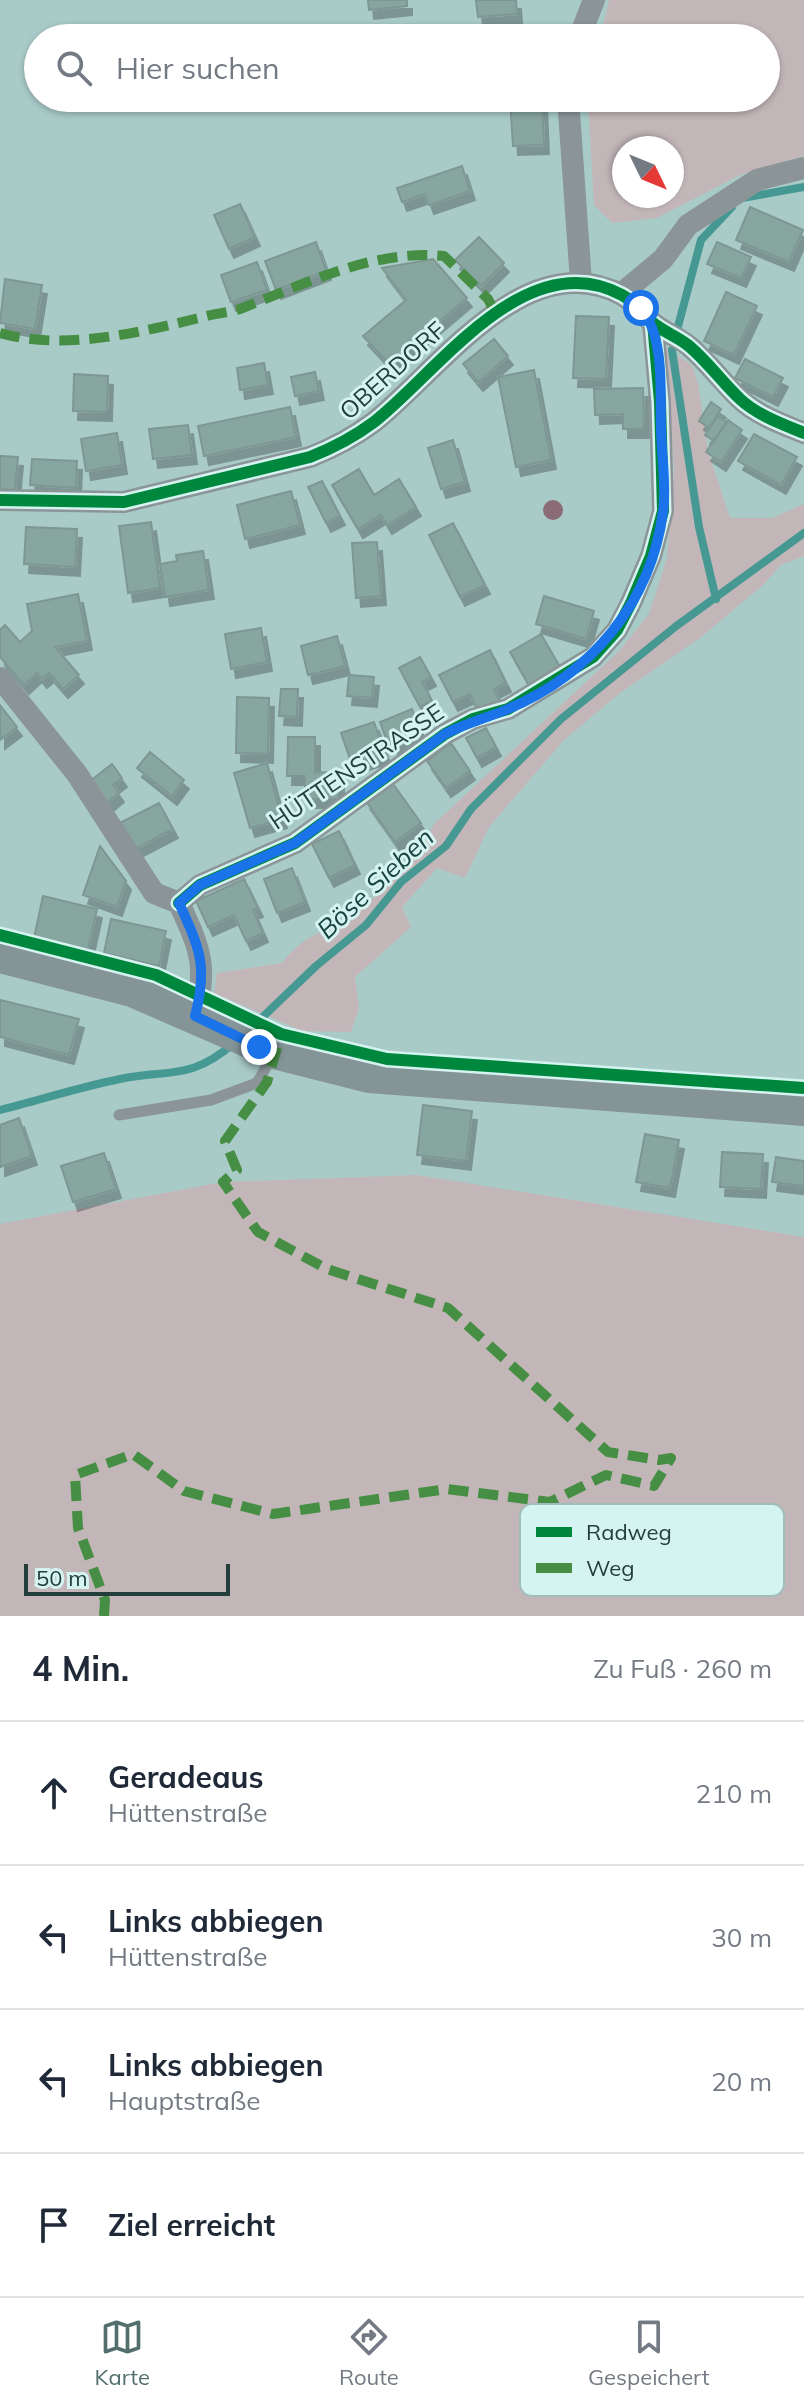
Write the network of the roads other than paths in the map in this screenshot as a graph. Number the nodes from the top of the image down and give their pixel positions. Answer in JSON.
{"nodes":[{"id":1,"x":594,"y":0,"type":"edge"},
{"id":2,"x":585,"y":24,"type":"edge"},
{"id":3,"x":569,"y":112,"type":"edge"},
{"id":4,"x":804,"y":168,"type":"edge"},
{"id":5,"x":581,"y":282,"type":"junction"},
{"id":6,"x":621,"y":294,"type":"junction"},
{"id":7,"x":653,"y":323,"type":"junction"},
{"id":8,"x":804,"y":433,"type":"edge"},
{"id":9,"x":0,"y":500,"type":"edge"},
{"id":10,"x":0,"y":678,"type":"edge"},
{"id":11,"x":179,"y":903,"type":"junction"},
{"id":12,"x":0,"y":957,"type":"edge"},
{"id":13,"x":195,"y":1016,"type":"junction"},
{"id":14,"x":267,"y":1050,"type":"junction"},
{"id":15,"x":804,"y":1110,"type":"edge"},
{"id":16,"x":119,"y":1115,"type":"dead end"}],
"edges":[{"from":1,"to":2,"type":"street"},
{"from":3,"to":5,"type":"street"},
{"from":4,"to":6,"type":"street"},
{"from":5,"to":6,"type":"street"},
{"from":5,"to":9,"type":"street","name":"OBERDORF"},
{"from":6,"to":7,"type":"street"},
{"from":7,"to":8,"type":"street"},
{"from":7,"to":11,"type":"street","name":"HÜTTENSTRASSE"},
{"from":10,"to":11,"type":"street"},
{"from":11,"to":13,"type":"street"},
{"from":12,"to":13,"type":"main road"},
{"from":13,"to":14,"type":"main road"},
{"from":14,"to":15,"type":"main road"},
{"from":14,"to":16,"type":"lane"}]}
